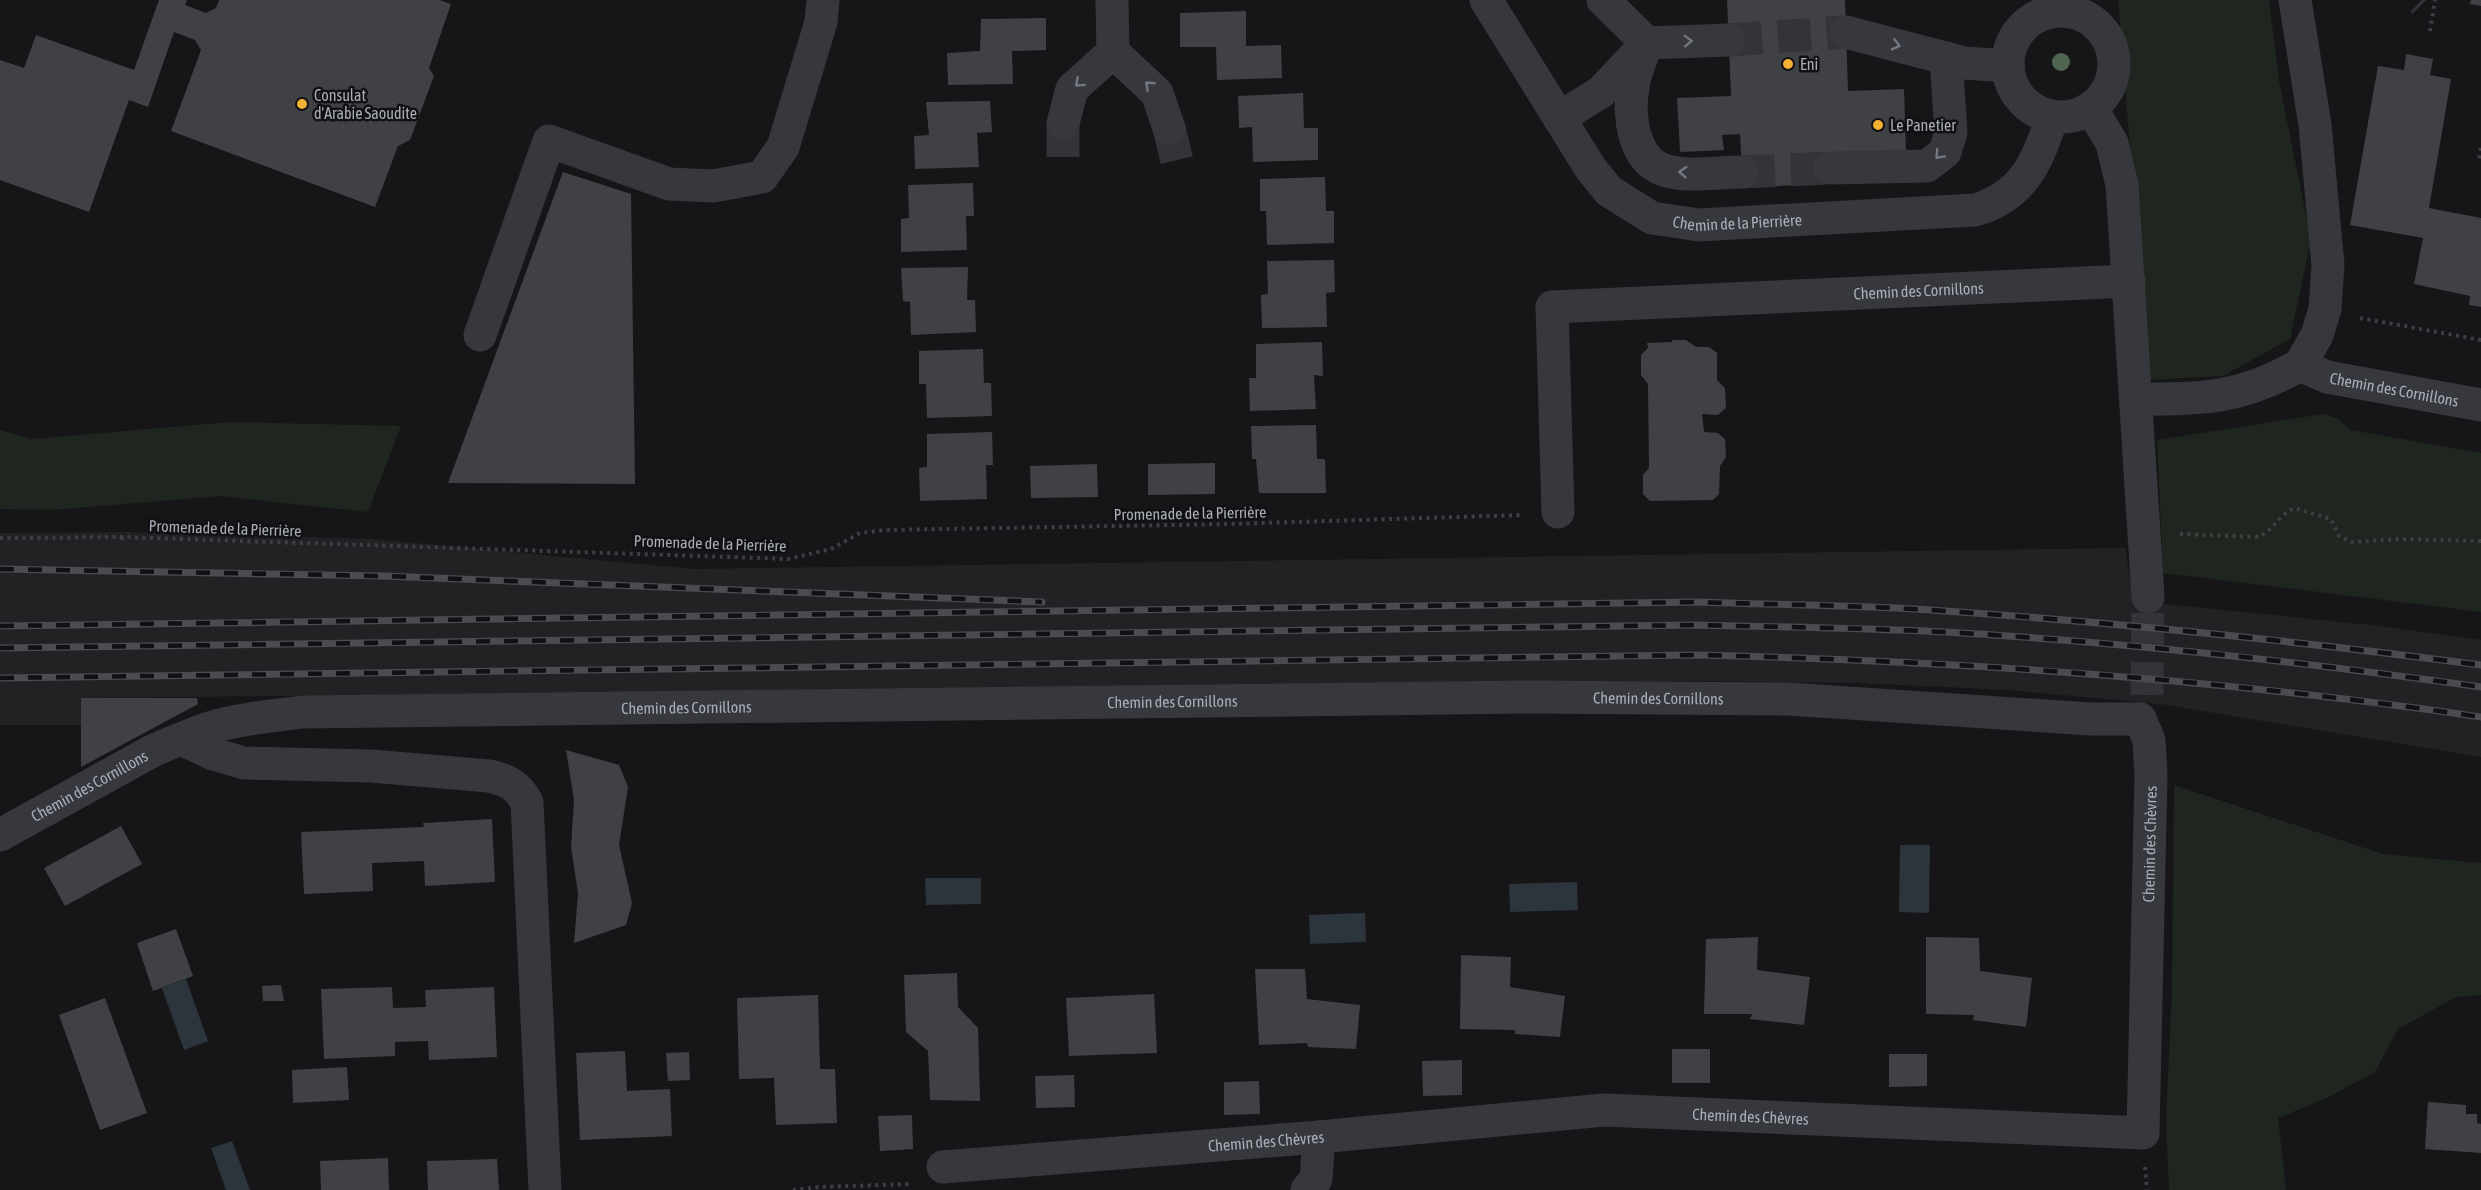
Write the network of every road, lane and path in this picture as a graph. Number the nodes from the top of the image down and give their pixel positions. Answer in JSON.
{"nodes":[{"id":1,"x":824,"y":0,"type":"edge"},
{"id":2,"x":1112,"y":0,"type":"edge"},
{"id":3,"x":1486,"y":0,"type":"edge"},
{"id":4,"x":1603,"y":0,"type":"edge"},
{"id":5,"x":2295,"y":0,"type":"edge"},
{"id":6,"x":2435,"y":0,"type":"edge"},
{"id":7,"x":2078,"y":7,"type":"edge"},
{"id":8,"x":2430,"y":30,"type":"dead end"},
{"id":9,"x":1846,"y":32,"type":"tunnel mouth"},
{"id":10,"x":1729,"y":40,"type":"tunnel mouth"},
{"id":11,"x":1647,"y":43,"type":"junction"},
{"id":12,"x":1113,"y":52,"type":"junction"},
{"id":13,"x":1946,"y":58,"type":"junction"},
{"id":14,"x":2008,"y":66,"type":"junction"},
{"id":15,"x":2091,"y":108,"type":"junction"},
{"id":16,"x":2052,"y":117,"type":"junction"},
{"id":17,"x":1559,"y":118,"type":"junction"},
{"id":18,"x":1063,"y":123,"type":"tunnel mouth"},
{"id":19,"x":1168,"y":128,"type":"tunnel mouth"},
{"id":20,"x":2481,"y":148,"type":"edge"},
{"id":21,"x":2481,"y":160,"type":"edge"},
{"id":22,"x":1830,"y":168,"type":"tunnel mouth"},
{"id":23,"x":1742,"y":172,"type":"tunnel mouth"},
{"id":24,"x":2129,"y":281,"type":"junction"},
{"id":25,"x":2324,"y":312,"type":"junction"},
{"id":26,"x":480,"y":335,"type":"dead end"},
{"id":27,"x":2481,"y":340,"type":"edge"},
{"id":28,"x":2300,"y":365,"type":"junction"},
{"id":29,"x":2137,"y":399,"type":"junction"},
{"id":30,"x":2481,"y":405,"type":"edge"},
{"id":31,"x":1558,"y":512,"type":"joint"},
{"id":32,"x":2145,"y":534,"type":"junction"},
{"id":33,"x":122,"y":537,"type":"junction"},
{"id":34,"x":0,"y":538,"type":"edge"},
{"id":35,"x":2481,"y":541,"type":"edge"},
{"id":36,"x":123,"y":543,"type":"dead end"},
{"id":37,"x":2148,"y":597,"type":"tunnel mouth"},
{"id":38,"x":125,"y":706,"type":"dead end"},
{"id":39,"x":2144,"y":707,"type":"joint"},
{"id":40,"x":168,"y":745,"type":"junction"},
{"id":41,"x":0,"y":835,"type":"edge"},
{"id":42,"x":1319,"y":1137,"type":"junction"},
{"id":43,"x":943,"y":1167,"type":"joint"},
{"id":44,"x":544,"y":1190,"type":"edge"},
{"id":45,"x":793,"y":1190,"type":"edge"},
{"id":46,"x":1307,"y":1190,"type":"edge"}],
"edges":[{"from":1,"to":26,"type":"street"},
{"from":2,"to":12,"type":"street"},
{"from":3,"to":17,"type":"street","name":"Chemin de la Pierrière"},
{"from":4,"to":11,"type":"street"},
{"from":5,"to":25,"type":"street"},
{"from":6,"to":8,"type":"path"},
{"from":7,"to":14,"type":"street"},
{"from":7,"to":15,"type":"street"},
{"from":9,"to":13,"type":"street","one_way":true},
{"from":11,"to":10,"type":"street","one_way":true},
{"from":11,"to":17,"type":"street"},
{"from":23,"to":11,"type":"street","one_way":true},
{"from":12,"to":18,"type":"street","one_way":true},
{"from":19,"to":12,"type":"street","one_way":true},
{"from":13,"to":14,"type":"street"},
{"from":13,"to":22,"type":"street","one_way":true},
{"from":14,"to":16,"type":"street"},
{"from":15,"to":16,"type":"street"},
{"from":15,"to":24,"type":"street"},
{"from":16,"to":17,"type":"street","name":"Chemin de la Pierrière"},
{"from":20,"to":21,"type":"path"},
{"from":24,"to":29,"type":"street"},
{"from":24,"to":31,"type":"street","name":"Chemin des Cornillons"},
{"from":25,"to":27,"type":"path"},
{"from":25,"to":28,"type":"street"},
{"from":28,"to":29,"type":"street"},
{"from":28,"to":30,"type":"street","name":"Chemin des Cornillons"},
{"from":29,"to":32,"type":"street"},
{"from":31,"to":33,"type":"path","name":"Promenade de la Pierrière"},
{"from":32,"to":35,"type":"path"},
{"from":32,"to":37,"type":"street"},
{"from":33,"to":34,"type":"path","name":"Promenade de la Pierrière"},
{"from":33,"to":36,"type":"path"},
{"from":38,"to":40,"type":"path"},
{"from":39,"to":40,"type":"street","name":"Chemin des Cornillons"},
{"from":39,"to":42,"type":"street","name":"Chemin des Chèvres"},
{"from":40,"to":41,"type":"street","name":"Chemin des Cornillons"},
{"from":40,"to":44,"type":"street"},
{"from":42,"to":43,"type":"street","name":"Chemin des Chèvres"},
{"from":42,"to":46,"type":"street"},
{"from":43,"to":45,"type":"path"}]}
